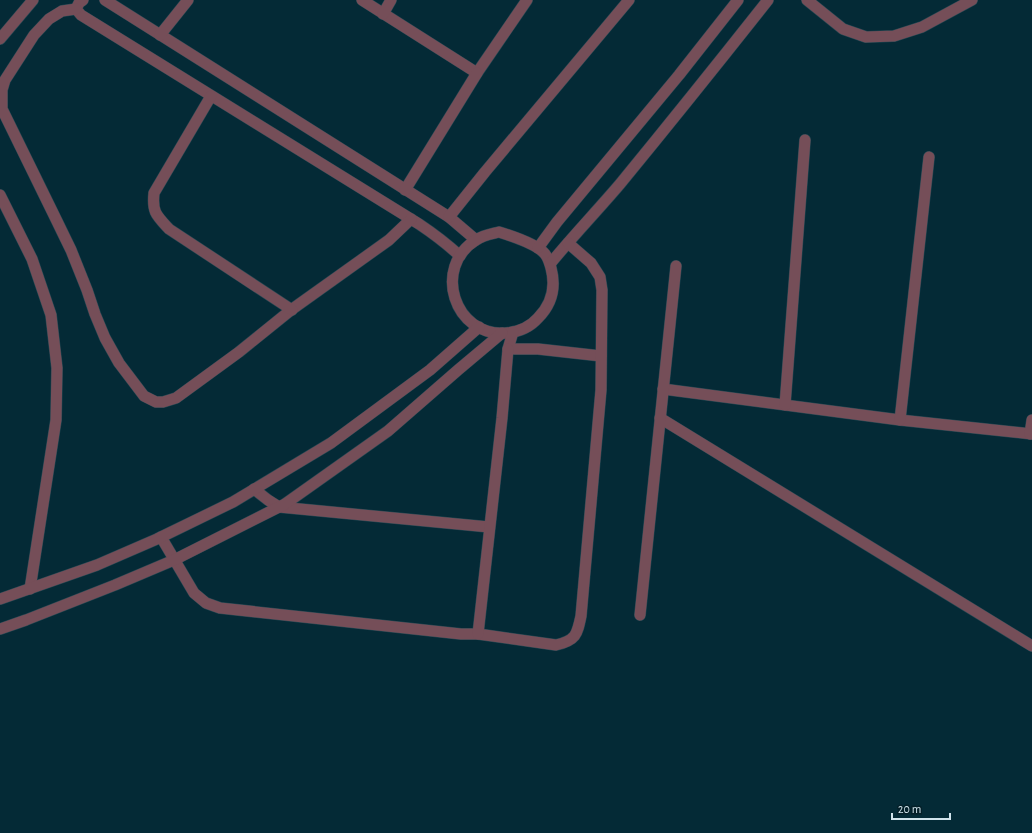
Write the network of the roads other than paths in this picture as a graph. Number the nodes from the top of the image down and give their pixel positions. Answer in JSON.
{"nodes":[{"id":1,"x":33,"y":0,"type":"edge"},
{"id":2,"x":83,"y":0,"type":"edge"},
{"id":3,"x":105,"y":0,"type":"edge"},
{"id":4,"x":188,"y":0,"type":"edge"},
{"id":5,"x":362,"y":0,"type":"edge"},
{"id":6,"x":391,"y":0,"type":"edge"},
{"id":7,"x":527,"y":0,"type":"edge"},
{"id":8,"x":629,"y":0,"type":"edge"},
{"id":9,"x":738,"y":0,"type":"edge"},
{"id":10,"x":768,"y":0,"type":"edge"},
{"id":11,"x":807,"y":0,"type":"edge"},
{"id":12,"x":972,"y":0,"type":"edge"},
{"id":13,"x":76,"y":9,"type":"junction"},
{"id":14,"x":383,"y":14,"type":"junction"},
{"id":15,"x":160,"y":34,"type":"junction"},
{"id":16,"x":0,"y":39,"type":"edge"},
{"id":17,"x":477,"y":73,"type":"junction"},
{"id":18,"x":211,"y":96,"type":"junction"},
{"id":19,"x":805,"y":140,"type":"dead end"},
{"id":20,"x":929,"y":157,"type":"dead end"},
{"id":21,"x":405,"y":190,"type":"junction"},
{"id":22,"x":0,"y":195,"type":"edge"},
{"id":23,"x":449,"y":218,"type":"junction"},
{"id":24,"x":411,"y":219,"type":"junction"},
{"id":25,"x":476,"y":240,"type":"junction"},
{"id":26,"x":568,"y":242,"type":"junction"},
{"id":27,"x":538,"y":248,"type":"junction"},
{"id":28,"x":460,"y":256,"type":"junction"},
{"id":29,"x":550,"y":264,"type":"junction"},
{"id":30,"x":676,"y":266,"type":"dead end"},
{"id":31,"x":292,"y":310,"type":"junction"},
{"id":32,"x":479,"y":327,"type":"junction"},
{"id":33,"x":513,"y":332,"type":"junction"},
{"id":34,"x":502,"y":333,"type":"junction"},
{"id":35,"x":508,"y":349,"type":"junction"},
{"id":36,"x":601,"y":356,"type":"junction"},
{"id":37,"x":663,"y":389,"type":"junction"},
{"id":38,"x":785,"y":405,"type":"junction"},
{"id":39,"x":660,"y":418,"type":"junction"},
{"id":40,"x":900,"y":420,"type":"junction"},
{"id":41,"x":1032,"y":420,"type":"edge"},
{"id":42,"x":1031,"y":434,"type":"edge"},
{"id":43,"x":254,"y":489,"type":"junction"},
{"id":44,"x":279,"y":507,"type":"junction"},
{"id":45,"x":489,"y":527,"type":"junction"},
{"id":46,"x":161,"y":537,"type":"junction"},
{"id":47,"x":174,"y":560,"type":"junction"},
{"id":48,"x":30,"y":589,"type":"junction"},
{"id":49,"x":0,"y":600,"type":"edge"},
{"id":50,"x":640,"y":615,"type":"dead end"},
{"id":51,"x":0,"y":628,"type":"edge"},
{"id":52,"x":478,"y":634,"type":"junction"},
{"id":53,"x":1032,"y":646,"type":"edge"}],
"edges":[{"from":1,"to":16,"type":"street"},
{"from":2,"to":13,"type":"street"},
{"from":3,"to":15,"type":"street"},
{"from":4,"to":15,"type":"street"},
{"from":5,"to":14,"type":"street"},
{"from":6,"to":14,"type":"street"},
{"from":7,"to":17,"type":"street"},
{"from":8,"to":23,"type":"street"},
{"from":9,"to":27,"type":"street"},
{"from":10,"to":26,"type":"street"},
{"from":11,"to":12,"type":"street"},
{"from":13,"to":18,"type":"street"},
{"from":13,"to":31,"type":"street"},
{"from":14,"to":17,"type":"street"},
{"from":15,"to":21,"type":"street"},
{"from":17,"to":21,"type":"street"},
{"from":18,"to":24,"type":"street"},
{"from":18,"to":31,"type":"street"},
{"from":19,"to":38,"type":"street"},
{"from":20,"to":40,"type":"street"},
{"from":21,"to":23,"type":"street"},
{"from":22,"to":48,"type":"street"},
{"from":23,"to":25,"type":"street"},
{"from":24,"to":28,"type":"street"},
{"from":24,"to":31,"type":"street"},
{"from":25,"to":27,"type":"street"},
{"from":25,"to":28,"type":"street"},
{"from":26,"to":29,"type":"street"},
{"from":26,"to":36,"type":"street"},
{"from":27,"to":29,"type":"street"},
{"from":28,"to":32,"type":"street"},
{"from":29,"to":33,"type":"street"},
{"from":30,"to":37,"type":"street"},
{"from":32,"to":34,"type":"street"},
{"from":32,"to":43,"type":"street"},
{"from":33,"to":34,"type":"street"},
{"from":33,"to":35,"type":"street"},
{"from":34,"to":44,"type":"street"},
{"from":35,"to":36,"type":"street"},
{"from":35,"to":45,"type":"street"},
{"from":36,"to":52,"type":"street"},
{"from":37,"to":38,"type":"street"},
{"from":37,"to":39,"type":"street"},
{"from":38,"to":40,"type":"street"},
{"from":39,"to":50,"type":"street"},
{"from":39,"to":53,"type":"street"},
{"from":40,"to":42,"type":"street"},
{"from":41,"to":42,"type":"street"},
{"from":43,"to":44,"type":"street"},
{"from":43,"to":46,"type":"street"},
{"from":44,"to":45,"type":"street"},
{"from":44,"to":47,"type":"street"},
{"from":45,"to":52,"type":"street"},
{"from":46,"to":47,"type":"street"},
{"from":46,"to":48,"type":"street"},
{"from":47,"to":51,"type":"street"},
{"from":47,"to":52,"type":"street"},
{"from":48,"to":49,"type":"street"}]}
